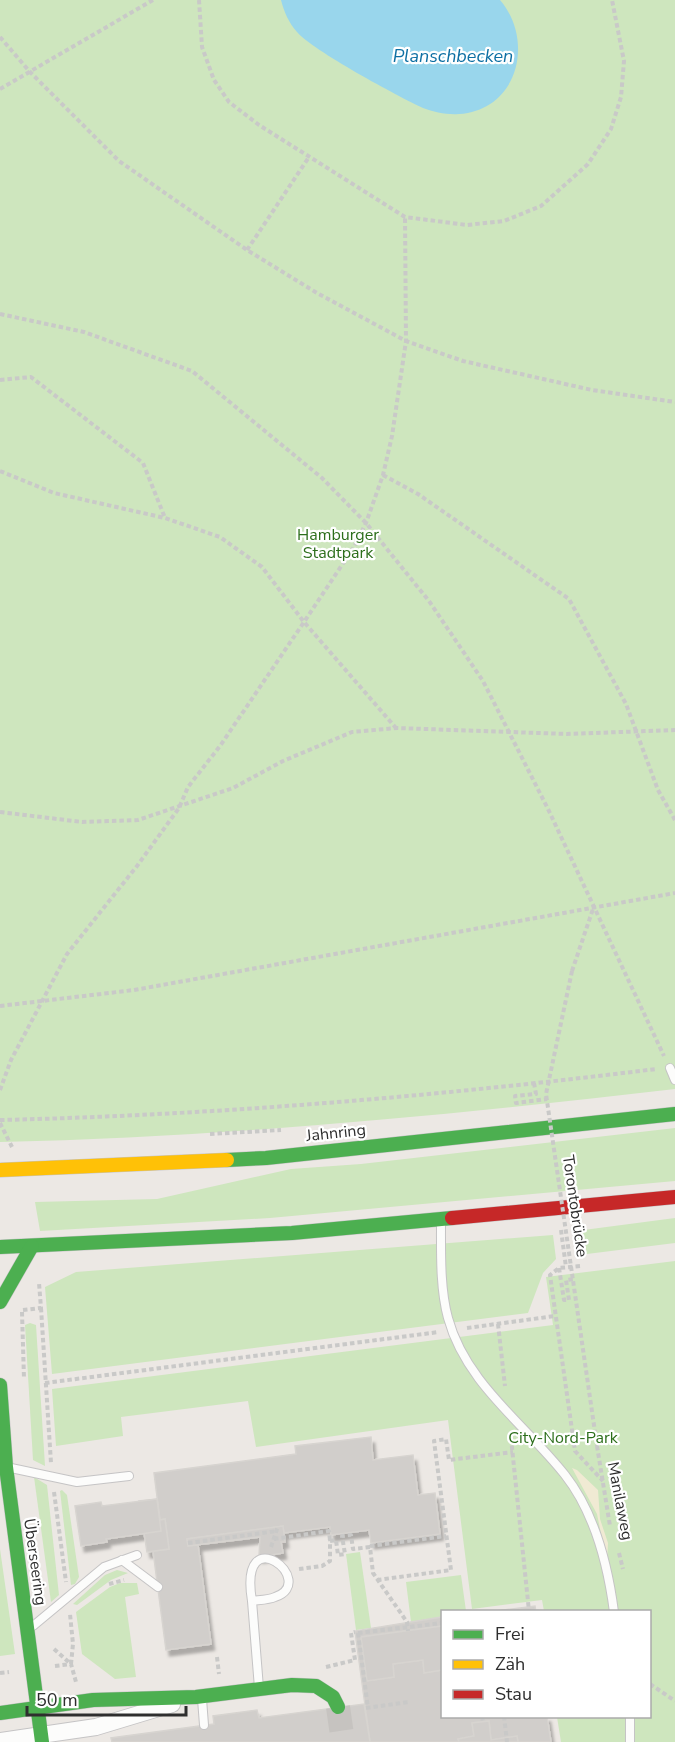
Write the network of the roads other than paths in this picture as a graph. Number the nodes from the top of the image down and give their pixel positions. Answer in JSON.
{"nodes":[{"id":1,"x":670,"y":1068,"type":"road end"},
{"id":2,"x":675,"y":1080,"type":"edge"},
{"id":3,"x":675,"y":1114,"type":"edge"},
{"id":4,"x":17,"y":1169,"type":"junction"},
{"id":5,"x":0,"y":1170,"type":"edge"},
{"id":6,"x":0,"y":1176,"type":"edge"},
{"id":7,"x":675,"y":1197,"type":"edge"},
{"id":8,"x":440,"y":1219,"type":"junction"},
{"id":9,"x":32,"y":1246,"type":"junction"},
{"id":10,"x":0,"y":1247,"type":"edge"},
{"id":11,"x":0,"y":1302,"type":"edge"},
{"id":12,"x":0,"y":1385,"type":"edge"},
{"id":13,"x":6,"y":1467,"type":"junction"},
{"id":14,"x":129,"y":1476,"type":"dead end"},
{"id":15,"x":137,"y":1555,"type":"dead end"},
{"id":16,"x":122,"y":1560,"type":"junction"},
{"id":17,"x":158,"y":1587,"type":"dead end"},
{"id":18,"x":252,"y":1601,"type":"junction"},
{"id":19,"x":614,"y":1610,"type":"edge"},
{"id":20,"x":28,"y":1630,"type":"junction"},
{"id":21,"x":259,"y":1689,"type":"junction"},
{"id":22,"x":199,"y":1696,"type":"junction"},
{"id":23,"x":338,"y":1707,"type":"tunnel mouth"},
{"id":24,"x":38,"y":1708,"type":"junction"},
{"id":25,"x":0,"y":1713,"type":"edge"},
{"id":26,"x":630,"y":1718,"type":"edge"},
{"id":27,"x":204,"y":1725,"type":"dead end"},
{"id":28,"x":42,"y":1738,"type":"edge"},
{"id":29,"x":0,"y":1741,"type":"edge"},
{"id":30,"x":630,"y":1742,"type":"edge"}],
"edges":[{"from":1,"to":2,"type":"lane"},
{"from":3,"to":4,"type":"main road","name":"Jahnring"},
{"from":4,"to":5,"type":"main road","name":"Jahnring"},
{"from":4,"to":6,"type":"main road"},
{"from":7,"to":8,"type":"main road"},
{"from":8,"to":9,"type":"main road"},
{"from":8,"to":19,"type":"lane"},
{"from":9,"to":10,"type":"main road"},
{"from":9,"to":11,"type":"main road"},
{"from":12,"to":13,"type":"main road","name":"Überseering"},
{"from":13,"to":14,"type":"lane"},
{"from":13,"to":20,"type":"main road","name":"Überseering"},
{"from":15,"to":16,"type":"lane"},
{"from":16,"to":17,"type":"lane"},
{"from":16,"to":20,"type":"lane"},
{"from":18,"to":18,"type":"lane"},
{"from":18,"to":21,"type":"lane"},
{"from":20,"to":24,"type":"main road","name":"Überseering"},
{"from":21,"to":22,"type":"main road"},
{"from":21,"to":23,"type":"main road"},
{"from":22,"to":24,"type":"main road"},
{"from":22,"to":27,"type":"lane"},
{"from":22,"to":28,"type":"street"},
{"from":24,"to":25,"type":"main road"},
{"from":24,"to":28,"type":"main road","name":"Überseering"},
{"from":26,"to":30,"type":"lane"},
{"from":28,"to":29,"type":"street"}]}
